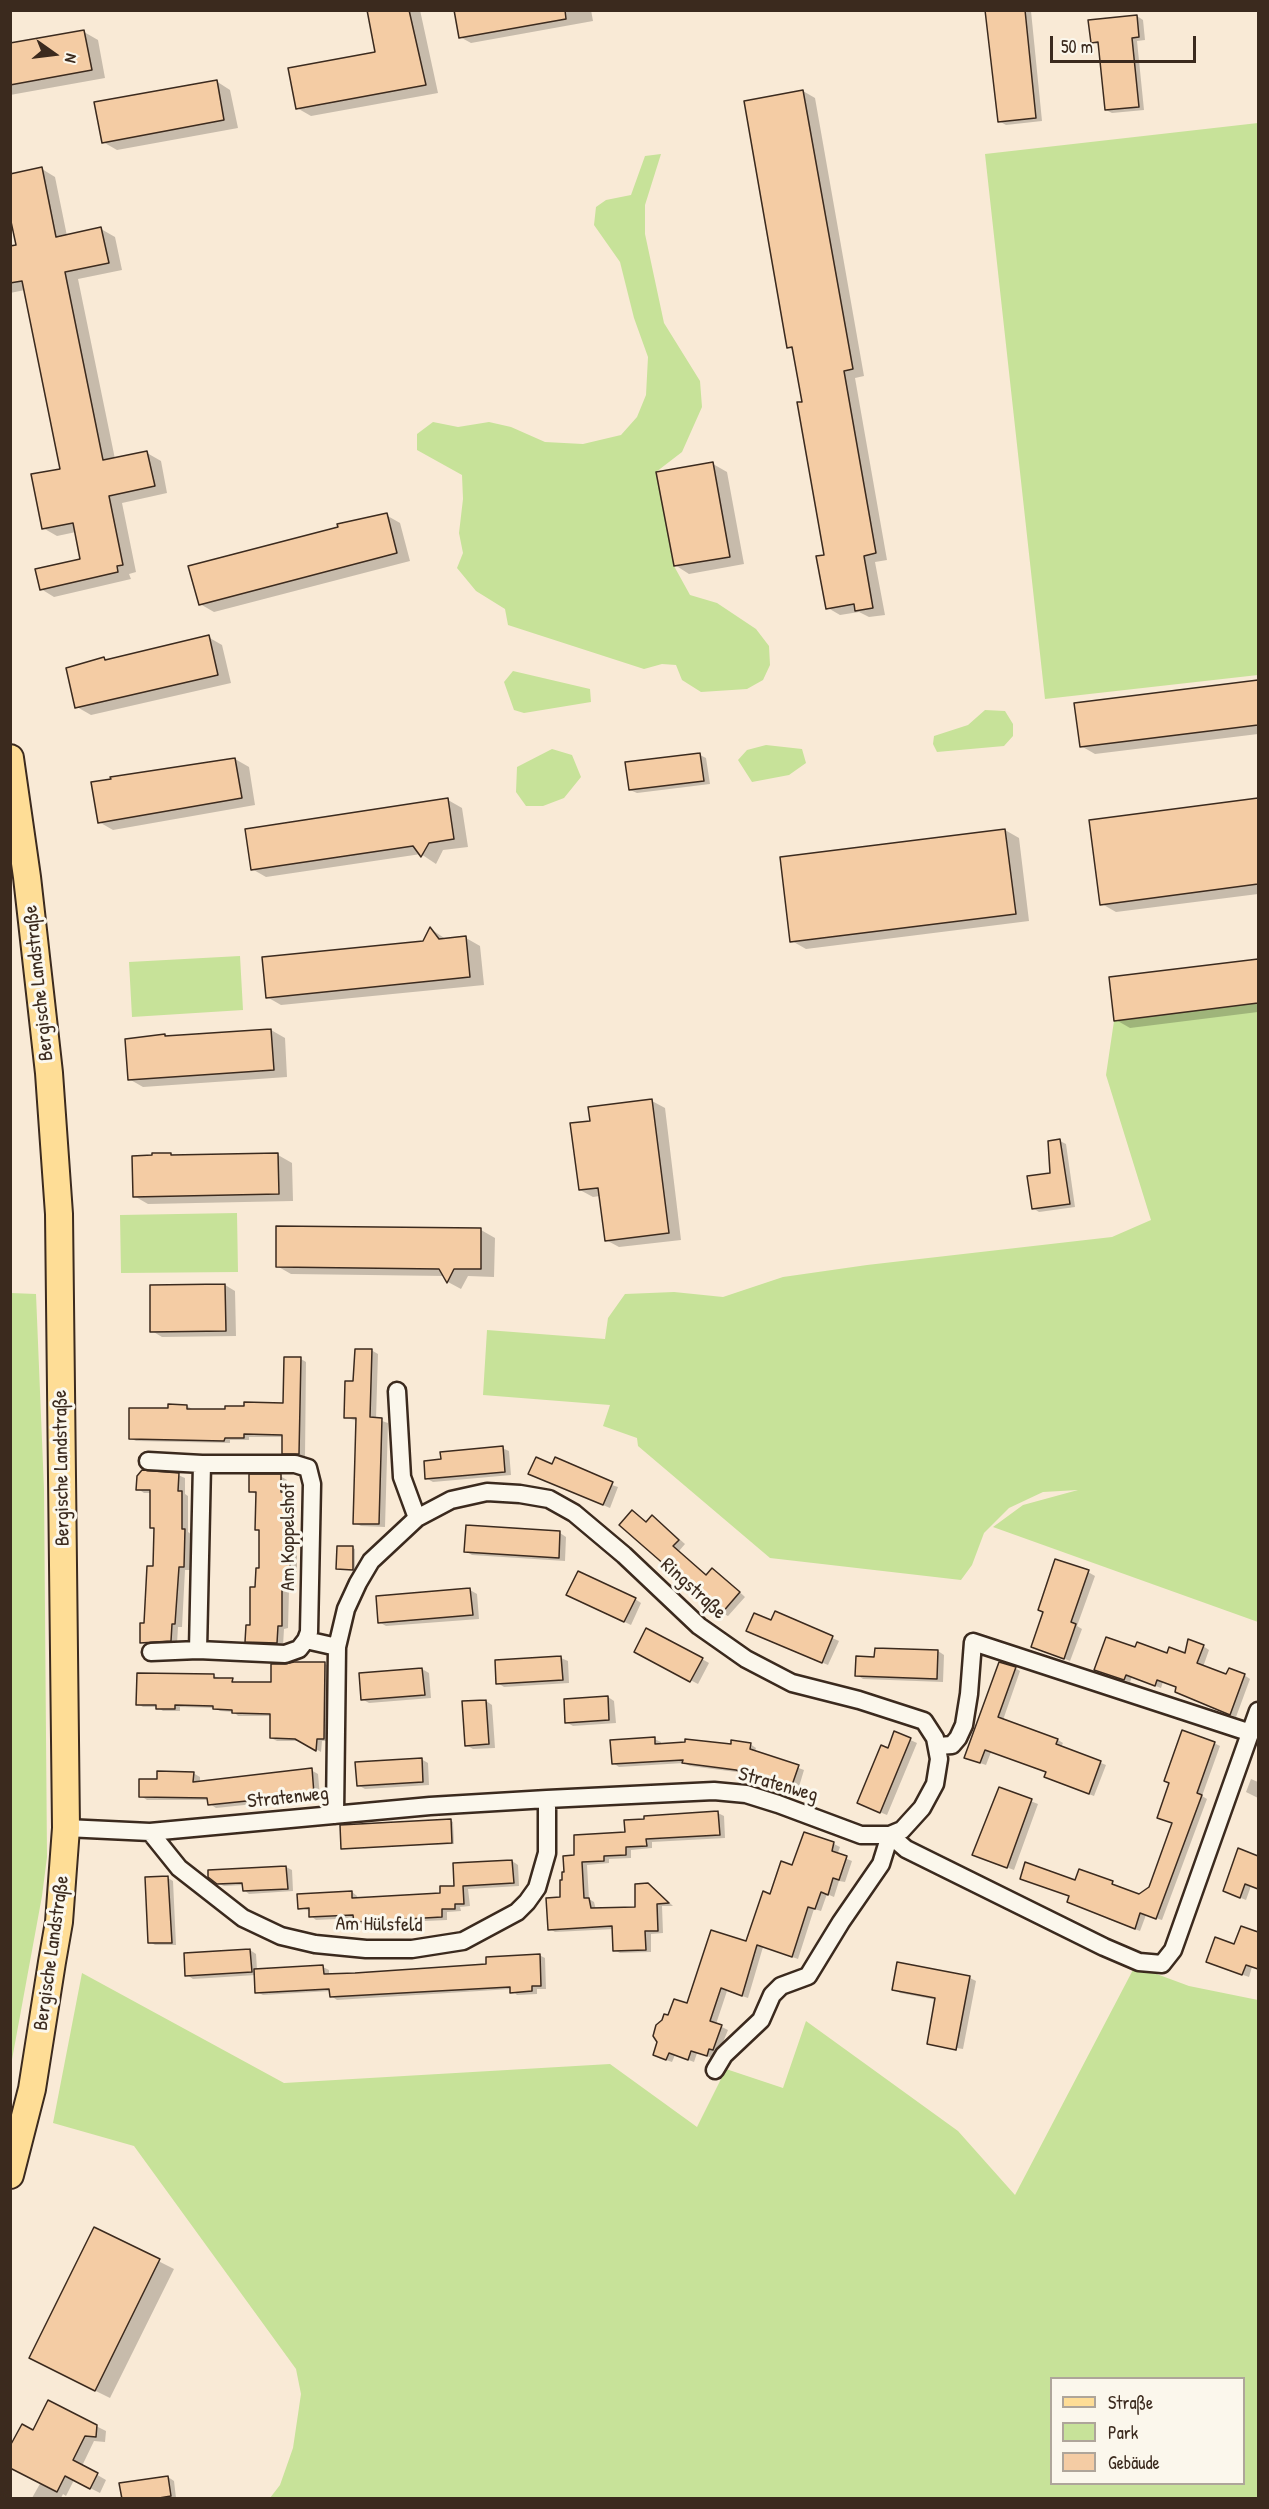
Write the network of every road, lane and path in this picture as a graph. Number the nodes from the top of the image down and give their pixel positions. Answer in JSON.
{"nodes":[{"id":1,"x":10,"y":758,"type":"edge"},
{"id":2,"x":397,"y":1391,"type":"dead end"},
{"id":3,"x":147,"y":1461,"type":"dead end"},
{"id":4,"x":202,"y":1464,"type":"junction"},
{"id":5,"x":417,"y":1518,"type":"junction"},
{"id":6,"x":306,"y":1640,"type":"junction"},
{"id":7,"x":337,"y":1647,"type":"junction"},
{"id":8,"x":198,"y":1650,"type":"junction"},
{"id":9,"x":151,"y":1652,"type":"dead end"},
{"id":10,"x":1258,"y":1711,"type":"edge"},
{"id":11,"x":1251,"y":1733,"type":"junction"},
{"id":12,"x":938,"y":1746,"type":"junction"},
{"id":13,"x":546,"y":1799,"type":"junction"},
{"id":14,"x":335,"y":1815,"type":"junction"},
{"id":15,"x":66,"y":1828,"type":"junction"},
{"id":16,"x":150,"y":1832,"type":"junction"},
{"id":17,"x":890,"y":1835,"type":"junction"},
{"id":18,"x":715,"y":2070,"type":"dead end"},
{"id":19,"x":10,"y":2175,"type":"edge"}],
"edges":[{"from":1,"to":15,"type":"main road","name":"Bergische Landstraße"},
{"from":2,"to":5,"type":"street"},
{"from":3,"to":4,"type":"street","name":"Am Koppelshof"},
{"from":4,"to":6,"type":"street","name":"Am Koppelshof"},
{"from":4,"to":8,"type":"street"},
{"from":5,"to":7,"type":"street","name":"Ringstraße"},
{"from":5,"to":12,"type":"street","name":"Ringstraße"},
{"from":6,"to":7,"type":"street"},
{"from":6,"to":8,"type":"street"},
{"from":7,"to":14,"type":"street","name":"Ringstraße"},
{"from":8,"to":9,"type":"street"},
{"from":10,"to":11,"type":"street"},
{"from":11,"to":12,"type":"street"},
{"from":11,"to":17,"type":"street"},
{"from":12,"to":17,"type":"street"},
{"from":13,"to":14,"type":"street","name":"Stratenweg"},
{"from":13,"to":16,"type":"street","name":"Am Hülsfeld"},
{"from":13,"to":17,"type":"street","name":"Stratenweg"},
{"from":14,"to":16,"type":"street","name":"Stratenweg"},
{"from":15,"to":16,"type":"street","name":"Stratenweg"},
{"from":15,"to":19,"type":"main road","name":"Bergische Landstraße"},
{"from":17,"to":18,"type":"street"}]}
